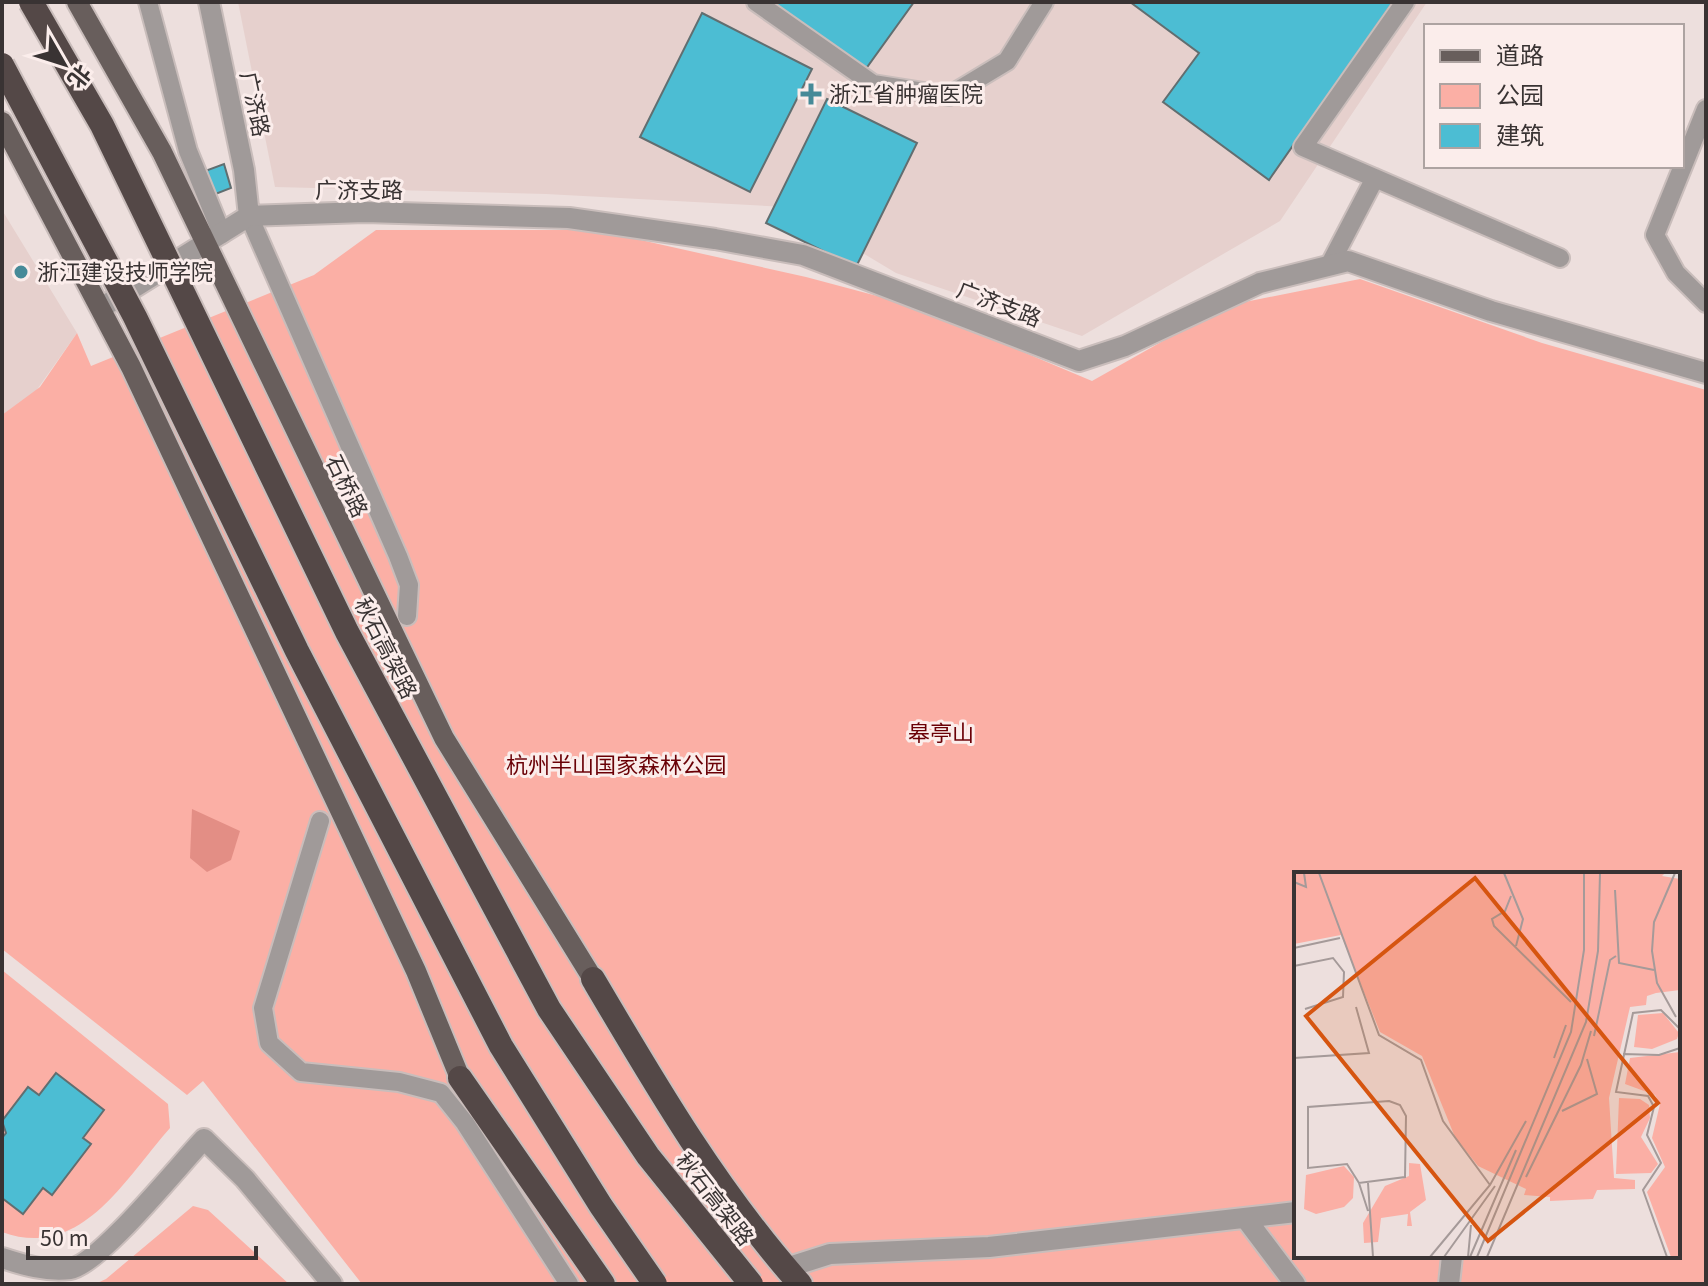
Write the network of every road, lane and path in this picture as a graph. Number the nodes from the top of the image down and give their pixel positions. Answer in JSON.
{"nodes":[{"id":1,"x":31,"y":2,"type":"edge"},
{"id":2,"x":77,"y":2,"type":"edge"},
{"id":3,"x":148,"y":2,"type":"edge"},
{"id":4,"x":209,"y":2,"type":"edge"},
{"id":5,"x":756,"y":2,"type":"edge"},
{"id":6,"x":1044,"y":2,"type":"edge"},
{"id":7,"x":1405,"y":2,"type":"edge"},
{"id":8,"x":2,"y":65,"type":"edge"},
{"id":9,"x":1706,"y":109,"type":"edge"},
{"id":10,"x":2,"y":122,"type":"edge"},
{"id":11,"x":1684,"y":163,"type":"edge"},
{"id":12,"x":1682,"y":168,"type":"edge"},
{"id":13,"x":1375,"y":178,"type":"junction"},
{"id":14,"x":249,"y":216,"type":"junction"},
{"id":15,"x":214,"y":239,"type":"junction"},
{"id":16,"x":1560,"y":258,"type":"dead end"},
{"id":17,"x":1329,"y":266,"type":"junction"},
{"id":18,"x":1706,"y":303,"type":"edge"},
{"id":19,"x":101,"y":308,"type":"junction"},
{"id":20,"x":1706,"y":373,"type":"edge"},
{"id":21,"x":407,"y":616,"type":"dead end"},
{"id":22,"x":320,"y":821,"type":"dead end"},
{"id":23,"x":593,"y":979,"type":"joint"},
{"id":24,"x":460,"y":1078,"type":"joint"},
{"id":25,"x":1294,"y":1212,"type":"edge"},
{"id":26,"x":1246,"y":1219,"type":"junction"},
{"id":27,"x":2,"y":1258,"type":"edge"},
{"id":28,"x":1452,"y":1258,"type":"edge"},
{"id":29,"x":793,"y":1276,"type":"edge"},
{"id":30,"x":332,"y":1284,"type":"edge"},
{"id":31,"x":569,"y":1284,"type":"edge"},
{"id":32,"x":603,"y":1284,"type":"edge"},
{"id":33,"x":655,"y":1284,"type":"edge"},
{"id":34,"x":751,"y":1284,"type":"edge"},
{"id":35,"x":1295,"y":1284,"type":"edge"},
{"id":36,"x":1449,"y":1284,"type":"edge"}],
"edges":[{"from":1,"to":34,"type":"highway","name":"秋石高架路","bridge":true},
{"from":2,"to":15,"type":"main road","name":"石桥路"},
{"from":3,"to":15,"type":"lane"},
{"from":4,"to":14,"type":"street","name":"广济路"},
{"from":5,"to":6,"type":"lane"},
{"from":7,"to":13,"type":"lane"},
{"from":8,"to":33,"type":"highway","bridge":true},
{"from":9,"to":11,"type":"lane"},
{"from":10,"to":19,"type":"main road"},
{"from":12,"to":18,"type":"lane"},
{"from":13,"to":16,"type":"lane"},
{"from":13,"to":17,"type":"lane"},
{"from":14,"to":15,"type":"street"},
{"from":14,"to":17,"type":"street","name":"广济支路"},
{"from":14,"to":21,"type":"lane"},
{"from":15,"to":19,"type":"street"},
{"from":15,"to":23,"type":"main road","name":"石桥路"},
{"from":17,"to":20,"type":"street","name":"广济支路"},
{"from":19,"to":24,"type":"main road"},
{"from":22,"to":31,"type":"lane"},
{"from":23,"to":29,"type":"highway"},
{"from":24,"to":32,"type":"highway"},
{"from":25,"to":26,"type":"street"},
{"from":26,"to":29,"type":"street"},
{"from":26,"to":35,"type":"street"},
{"from":27,"to":30,"type":"street"},
{"from":28,"to":36,"type":"street"}]}
